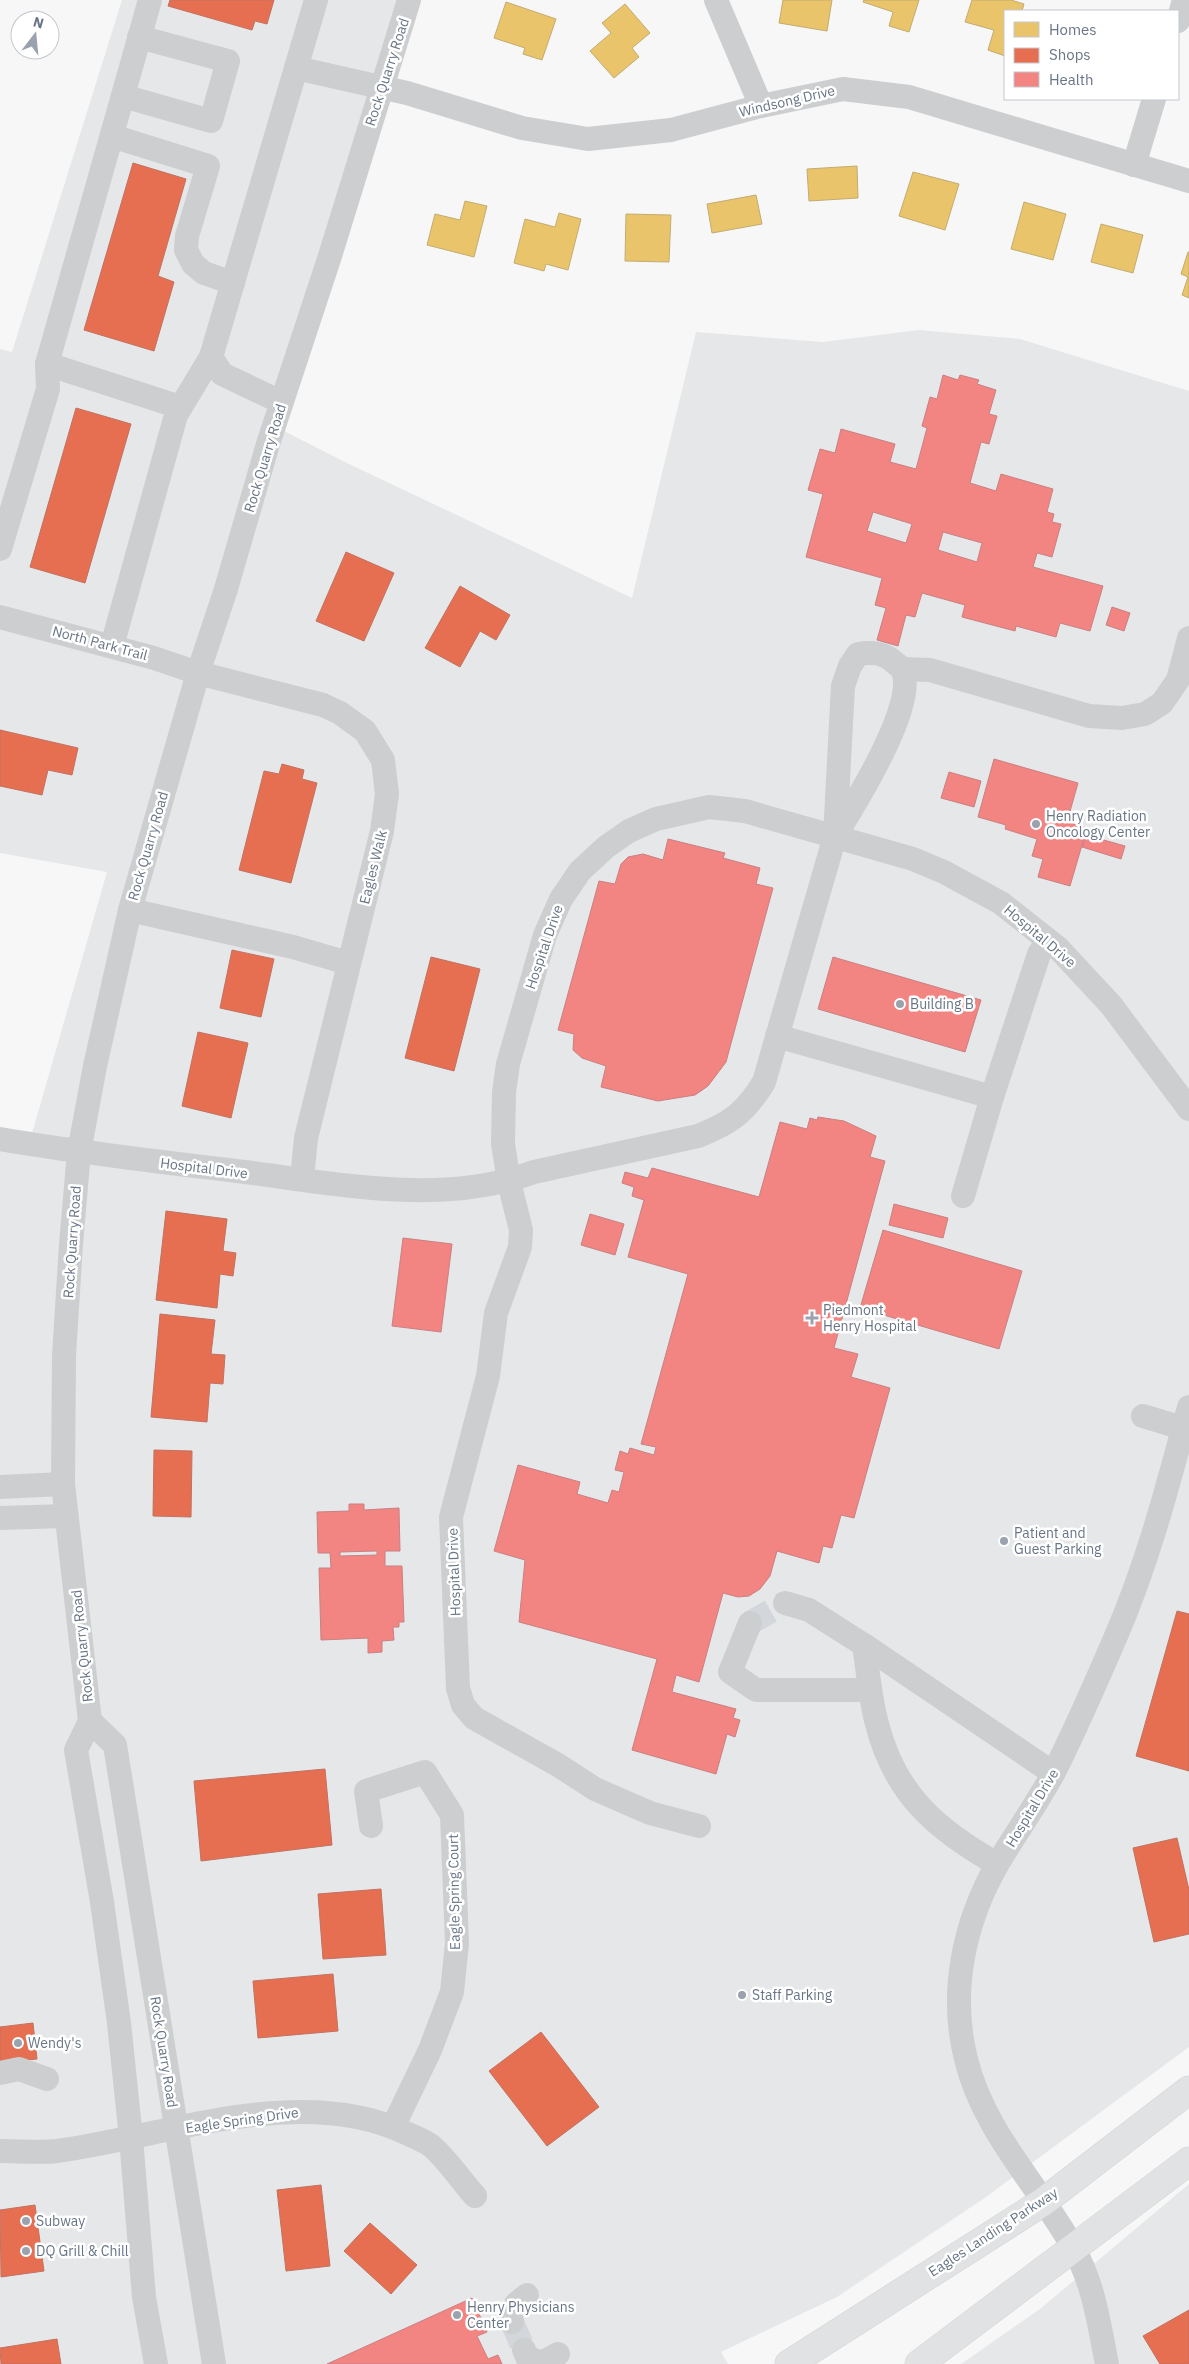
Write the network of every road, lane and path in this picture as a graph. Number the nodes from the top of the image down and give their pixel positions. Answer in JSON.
{"nodes":[{"id":1,"x":150,"y":0,"type":"edge"},
{"id":2,"x":316,"y":0,"type":"edge"},
{"id":3,"x":409,"y":0,"type":"edge"},
{"id":4,"x":716,"y":0,"type":"edge"},
{"id":5,"x":1184,"y":0,"type":"edge"},
{"id":6,"x":1179,"y":18,"type":"edge"},
{"id":7,"x":140,"y":37,"type":"junction"},
{"id":8,"x":296,"y":68,"type":"junction"},
{"id":9,"x":381,"y":88,"type":"junction"},
{"id":10,"x":123,"y":96,"type":"junction"},
{"id":11,"x":1154,"y":100,"type":"edge"},
{"id":12,"x":761,"y":106,"type":"junction"},
{"id":13,"x":112,"y":136,"type":"junction"},
{"id":14,"x":1134,"y":165,"type":"junction"},
{"id":15,"x":1189,"y":181,"type":"edge"},
{"id":16,"x":233,"y":283,"type":"junction"},
{"id":17,"x":211,"y":357,"type":"junction"},
{"id":18,"x":47,"y":364,"type":"junction"},
{"id":19,"x":281,"y":402,"type":"junction"},
{"id":20,"x":180,"y":407,"type":"junction"},
{"id":21,"x":0,"y":549,"type":"edge"},
{"id":22,"x":0,"y":617,"type":"edge"},
{"id":23,"x":1189,"y":638,"type":"edge"},
{"id":24,"x":112,"y":646,"type":"junction"},
{"id":25,"x":902,"y":669,"type":"junction"},
{"id":26,"x":198,"y":674,"type":"junction"},
{"id":27,"x":835,"y":836,"type":"junction"},
{"id":28,"x":130,"y":910,"type":"junction"},
{"id":29,"x":1048,"y":940,"type":"junction"},
{"id":30,"x":348,"y":963,"type":"junction"},
{"id":31,"x":778,"y":1036,"type":"junction"},
{"id":32,"x":992,"y":1097,"type":"junction"},
{"id":33,"x":1189,"y":1109,"type":"edge"},
{"id":34,"x":0,"y":1139,"type":"edge"},
{"id":35,"x":79,"y":1152,"type":"junction"},
{"id":36,"x":302,"y":1179,"type":"junction"},
{"id":37,"x":509,"y":1182,"type":"junction"},
{"id":38,"x":963,"y":1196,"type":"dead end"},
{"id":39,"x":1143,"y":1416,"type":"dead end"},
{"id":40,"x":1187,"y":1422,"type":"edge"},
{"id":41,"x":62,"y":1484,"type":"junction"},
{"id":42,"x":0,"y":1486,"type":"edge"},
{"id":43,"x":66,"y":1516,"type":"junction"},
{"id":44,"x":0,"y":1518,"type":"edge"},
{"id":45,"x":785,"y":1603,"type":"dead end"},
{"id":46,"x":750,"y":1623,"type":"tunnel mouth"},
{"id":47,"x":864,"y":1645,"type":"junction"},
{"id":48,"x":870,"y":1690,"type":"junction"},
{"id":49,"x":90,"y":1720,"type":"junction"},
{"id":50,"x":1053,"y":1773,"type":"junction"},
{"id":51,"x":371,"y":1826,"type":"dead end"},
{"id":52,"x":699,"y":1826,"type":"dead end"},
{"id":53,"x":998,"y":1864,"type":"junction"},
{"id":54,"x":0,"y":2073,"type":"edge"},
{"id":55,"x":47,"y":2079,"type":"dead end"},
{"id":56,"x":1189,"y":2090,"type":"edge"},
{"id":57,"x":393,"y":2127,"type":"junction"},
{"id":58,"x":176,"y":2129,"type":"junction"},
{"id":59,"x":131,"y":2138,"type":"junction"},
{"id":60,"x":0,"y":2151,"type":"edge"},
{"id":61,"x":1187,"y":2168,"type":"edge"},
{"id":62,"x":475,"y":2196,"type":"dead end"},
{"id":63,"x":1043,"y":2202,"type":"junction"},
{"id":64,"x":1074,"y":2248,"type":"junction"},
{"id":65,"x":527,"y":2295,"type":"dead end"},
{"id":66,"x":512,"y":2322,"type":"tunnel mouth"},
{"id":67,"x":524,"y":2350,"type":"tunnel mouth"},
{"id":68,"x":558,"y":2354,"type":"dead end"},
{"id":69,"x":156,"y":2364,"type":"edge"},
{"id":70,"x":214,"y":2364,"type":"edge"},
{"id":71,"x":789,"y":2364,"type":"edge"},
{"id":72,"x":919,"y":2364,"type":"edge"},
{"id":73,"x":1107,"y":2364,"type":"edge"}],
"edges":[{"from":1,"to":7,"type":"street"},
{"from":2,"to":8,"type":"street"},
{"from":3,"to":9,"type":"street","name":"Rock Quarry Road"},
{"from":4,"to":12,"type":"street"},
{"from":5,"to":6,"type":"street"},
{"from":7,"to":10,"type":"street"},
{"from":7,"to":10,"type":"street"},
{"from":8,"to":9,"type":"street","name":"Windsong Drive"},
{"from":8,"to":16,"type":"street"},
{"from":9,"to":12,"type":"street","name":"Windsong Drive"},
{"from":9,"to":19,"type":"street","name":"Rock Quarry Road"},
{"from":10,"to":13,"type":"street"},
{"from":11,"to":14,"type":"street"},
{"from":12,"to":14,"type":"street","name":"Windsong Drive"},
{"from":13,"to":16,"type":"street"},
{"from":13,"to":18,"type":"street"},
{"from":14,"to":15,"type":"street","name":"Windsong Drive"},
{"from":16,"to":17,"type":"street"},
{"from":17,"to":19,"type":"street"},
{"from":17,"to":20,"type":"street"},
{"from":18,"to":20,"type":"street"},
{"from":18,"to":21,"type":"street"},
{"from":19,"to":26,"type":"street","name":"Rock Quarry Road"},
{"from":20,"to":24,"type":"street"},
{"from":22,"to":24,"type":"street","name":"North Park Trail"},
{"from":23,"to":25,"type":"street"},
{"from":24,"to":26,"type":"street","name":"North Park Trail"},
{"from":25,"to":27,"type":"street","name":"Hospital Drive"},
{"from":25,"to":27,"type":"street","name":"Hospital Drive"},
{"from":26,"to":28,"type":"street","name":"Rock Quarry Road"},
{"from":26,"to":30,"type":"street","name":"Eagles Walk"},
{"from":27,"to":29,"type":"street","name":"Hospital Drive"},
{"from":27,"to":31,"type":"street","name":"Hospital Drive"},
{"from":27,"to":37,"type":"street","name":"Hospital Drive"},
{"from":28,"to":30,"type":"street"},
{"from":28,"to":35,"type":"street","name":"Rock Quarry Road"},
{"from":29,"to":32,"type":"street"},
{"from":29,"to":33,"type":"street","name":"Hospital Drive"},
{"from":30,"to":36,"type":"street","name":"Eagles Walk"},
{"from":31,"to":32,"type":"street"},
{"from":31,"to":37,"type":"street","name":"Hospital Drive"},
{"from":32,"to":38,"type":"street"},
{"from":34,"to":35,"type":"street","name":"Hospital Drive"},
{"from":35,"to":36,"type":"street","name":"Hospital Drive"},
{"from":35,"to":41,"type":"street","name":"Rock Quarry Road"},
{"from":36,"to":37,"type":"street","name":"Hospital Drive"},
{"from":37,"to":52,"type":"street","name":"Hospital Drive"},
{"from":39,"to":40,"type":"street"},
{"from":40,"to":50,"type":"street","name":"Hospital Drive"},
{"from":41,"to":42,"type":"street"},
{"from":41,"to":43,"type":"street","name":"Rock Quarry Road"},
{"from":43,"to":44,"type":"street"},
{"from":43,"to":49,"type":"street","name":"Rock Quarry Road"},
{"from":45,"to":47,"type":"street"},
{"from":46,"to":48,"type":"street"},
{"from":47,"to":48,"type":"street"},
{"from":47,"to":50,"type":"street"},
{"from":48,"to":53,"type":"street"},
{"from":49,"to":58,"type":"street","name":"Rock Quarry Road"},
{"from":49,"to":59,"type":"street","name":"Rock Quarry Road"},
{"from":50,"to":53,"type":"street","name":"Hospital Drive"},
{"from":51,"to":57,"type":"street","name":"Eagle Spring Court"},
{"from":53,"to":63,"type":"street","name":"Hospital Drive"},
{"from":54,"to":55,"type":"street"},
{"from":56,"to":63,"type":"main road","name":"Eagles Landing Parkway"},
{"from":57,"to":58,"type":"street","name":"Eagle Spring Drive"},
{"from":57,"to":62,"type":"street","name":"Eagle Spring Drive"},
{"from":58,"to":59,"type":"street","name":"Eagle Spring Drive"},
{"from":58,"to":70,"type":"street","name":"Rock Quarry Road"},
{"from":59,"to":60,"type":"street","name":"Eagle Spring Drive"},
{"from":59,"to":69,"type":"street","name":"Rock Quarry Road"},
{"from":61,"to":64,"type":"main road"},
{"from":63,"to":64,"type":"street","name":"Hospital Drive"},
{"from":63,"to":71,"type":"main road","name":"Eagles Landing Parkway"},
{"from":64,"to":72,"type":"main road"},
{"from":64,"to":73,"type":"street","name":"Hospital Drive"},
{"from":65,"to":66,"type":"street"},
{"from":67,"to":68,"type":"street"}]}
